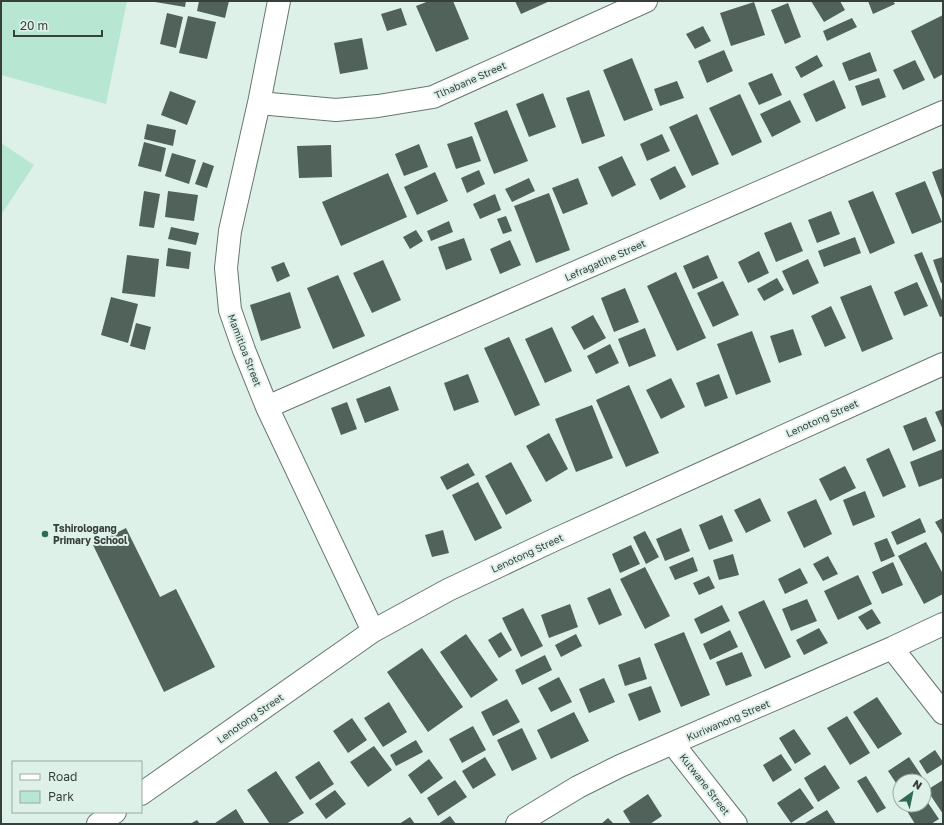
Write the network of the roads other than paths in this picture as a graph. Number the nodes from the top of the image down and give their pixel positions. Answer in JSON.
{"nodes":[{"id":1,"x":279,"y":1,"type":"edge"},
{"id":2,"x":646,"y":1,"type":"edge"},
{"id":3,"x":259,"y":103,"type":"junction"},
{"id":4,"x":943,"y":112,"type":"edge"},
{"id":5,"x":943,"y":364,"type":"edge"},
{"id":6,"x":267,"y":407,"type":"junction"},
{"id":7,"x":943,"y":624,"type":"edge"},
{"id":8,"x":373,"y":631,"type":"junction"},
{"id":9,"x":892,"y":648,"type":"junction"},
{"id":10,"x":943,"y":713,"type":"edge"},
{"id":11,"x":673,"y":744,"type":"junction"},
{"id":12,"x":142,"y":793,"type":"edge"},
{"id":13,"x":114,"y":813,"type":"edge"},
{"id":14,"x":98,"y":824,"type":"edge"},
{"id":15,"x":517,"y":824,"type":"edge"},
{"id":16,"x":736,"y":824,"type":"edge"}],
"edges":[{"from":1,"to":3,"type":"street","name":"Mamitloa Street"},
{"from":2,"to":3,"type":"street","name":"Tlhabane Street"},
{"from":3,"to":6,"type":"street","name":"Mamitloa Street"},
{"from":4,"to":6,"type":"street","name":"Lefragatlhe Street"},
{"from":5,"to":8,"type":"street","name":"Lenotong Street"},
{"from":6,"to":8,"type":"street","name":"Mamitloa Street"},
{"from":7,"to":9,"type":"street","name":"Kuriwanong Street"},
{"from":8,"to":12,"type":"street","name":"Lenotong Street"},
{"from":9,"to":10,"type":"street"},
{"from":9,"to":11,"type":"street","name":"Kuriwanong Street"},
{"from":11,"to":15,"type":"street","name":"Kuriwanong Street"},
{"from":11,"to":16,"type":"street","name":"Kutwane Street"},
{"from":13,"to":14,"type":"street"}]}
